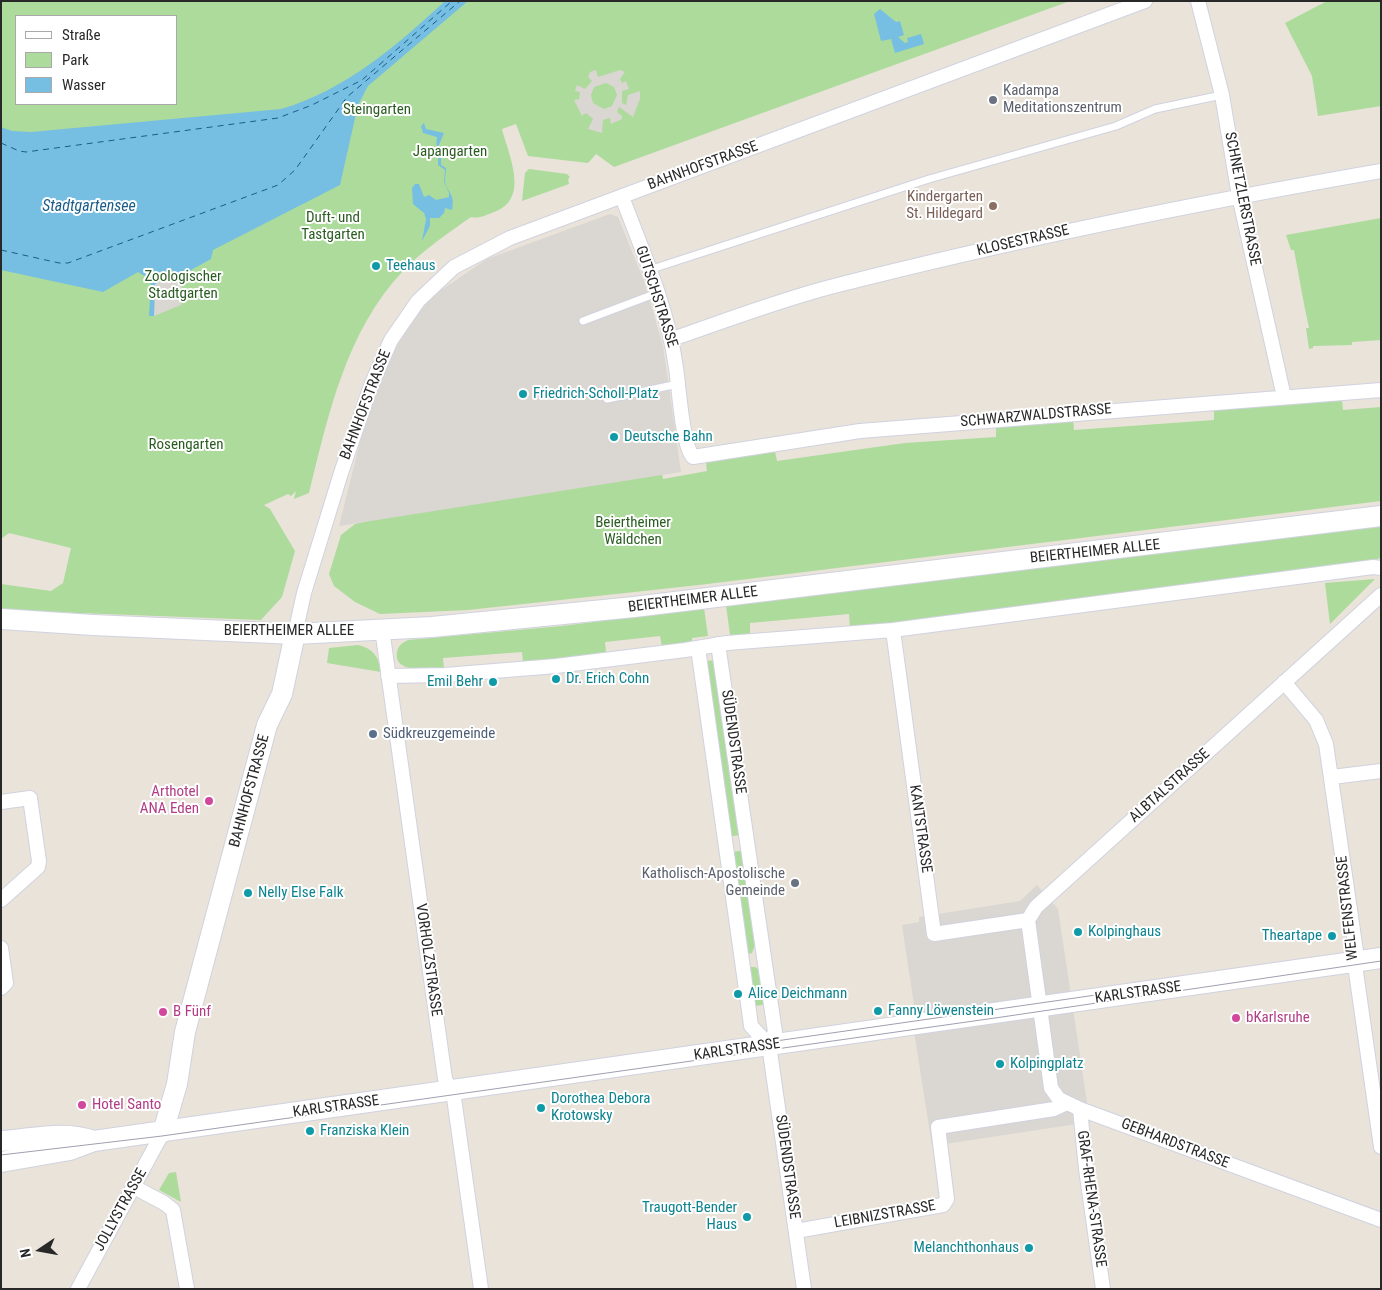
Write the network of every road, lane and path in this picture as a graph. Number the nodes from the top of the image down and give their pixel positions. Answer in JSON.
{"nodes":[{"id":1,"x":1145,"y":1,"type":"edge"},
{"id":2,"x":1198,"y":1,"type":"edge"},
{"id":3,"x":1222,"y":95,"type":"junction"},
{"id":4,"x":1381,"y":171,"type":"edge"},
{"id":5,"x":1239,"y":196,"type":"junction"},
{"id":6,"x":622,"y":197,"type":"junction"},
{"id":7,"x":649,"y":270,"type":"junction"},
{"id":8,"x":657,"y":293,"type":"junction"},
{"id":9,"x":583,"y":321,"type":"dead end"},
{"id":10,"x":672,"y":338,"type":"junction"},
{"id":11,"x":678,"y":384,"type":"junction"},
{"id":12,"x":1381,"y":390,"type":"edge"},
{"id":13,"x":1284,"y":397,"type":"junction"},
{"id":14,"x":607,"y":399,"type":"dead end"},
{"id":15,"x":693,"y":457,"type":"joint"},
{"id":16,"x":1381,"y":516,"type":"edge"},
{"id":17,"x":1381,"y":568,"type":"edge"},
{"id":18,"x":1381,"y":595,"type":"edge"},
{"id":19,"x":1,"y":619,"type":"edge"},
{"id":20,"x":382,"y":630,"type":"junction"},
{"id":21,"x":893,"y":630,"type":"junction"},
{"id":22,"x":295,"y":634,"type":"junction"},
{"id":23,"x":718,"y":644,"type":"junction"},
{"id":24,"x":691,"y":649,"type":"junction"},
{"id":25,"x":388,"y":676,"type":"junction"},
{"id":26,"x":1284,"y":682,"type":"junction"},
{"id":27,"x":1381,"y":771,"type":"edge"},
{"id":28,"x":1332,"y":777,"type":"junction"},
{"id":29,"x":1,"y":802,"type":"edge"},
{"id":30,"x":747,"y":840,"type":"junction"},
{"id":31,"x":725,"y":844,"type":"junction"},
{"id":32,"x":1,"y":900,"type":"edge"},
{"id":33,"x":1028,"y":920,"type":"junction"},
{"id":34,"x":1,"y":948,"type":"edge"},
{"id":35,"x":1381,"y":958,"type":"edge"},
{"id":36,"x":765,"y":960,"type":"junction"},
{"id":37,"x":1356,"y":962,"type":"junction"},
{"id":38,"x":742,"y":964,"type":"junction"},
{"id":39,"x":2,"y":966,"type":"edge"},
{"id":40,"x":1,"y":988,"type":"edge"},
{"id":41,"x":1040,"y":1007,"type":"junction"},
{"id":42,"x":769,"y":1046,"type":"junction"},
{"id":43,"x":1377,"y":1089,"type":"edge"},
{"id":44,"x":450,"y":1090,"type":"junction"},
{"id":45,"x":1067,"y":1103,"type":"junction"},
{"id":46,"x":1080,"y":1109,"type":"junction"},
{"id":47,"x":163,"y":1132,"type":"junction"},
{"id":48,"x":1,"y":1141,"type":"edge"},
{"id":49,"x":94,"y":1142,"type":"junction"},
{"id":50,"x":1381,"y":1147,"type":"edge"},
{"id":51,"x":1,"y":1162,"type":"edge"},
{"id":52,"x":134,"y":1188,"type":"junction"},
{"id":53,"x":1381,"y":1220,"type":"edge"},
{"id":54,"x":796,"y":1231,"type":"junction"},
{"id":55,"x":78,"y":1289,"type":"edge"},
{"id":56,"x":187,"y":1289,"type":"edge"},
{"id":57,"x":481,"y":1289,"type":"edge"},
{"id":58,"x":804,"y":1289,"type":"edge"},
{"id":59,"x":1103,"y":1289,"type":"edge"}],
"edges":[{"from":1,"to":6,"type":"street","name":"BAHNHOFSTRASSE"},
{"from":2,"to":3,"type":"street","name":"SCHNETZLERSTRASSE"},
{"from":3,"to":5,"type":"street","name":"SCHNETZLERSTRASSE"},
{"from":3,"to":7,"type":"lane"},
{"from":4,"to":5,"type":"street","name":"KLOSESTRASSE"},
{"from":5,"to":10,"type":"street","name":"KLOSESTRASSE"},
{"from":5,"to":13,"type":"street","name":"SCHNETZLERSTRASSE"},
{"from":6,"to":7,"type":"street","name":"GUTSCHSTRASSE"},
{"from":6,"to":22,"type":"street","name":"BAHNHOFSTRASSE"},
{"from":7,"to":8,"type":"street","name":"GUTSCHSTRASSE"},
{"from":8,"to":9,"type":"lane"},
{"from":8,"to":10,"type":"street","name":"GUTSCHSTRASSE"},
{"from":10,"to":11,"type":"street","name":"GUTSCHSTRASSE"},
{"from":11,"to":14,"type":"lane"},
{"from":11,"to":15,"type":"street","name":"GUTSCHSTRASSE"},
{"from":12,"to":13,"type":"street","name":"SCHWARZWALDSTRASSE"},
{"from":13,"to":15,"type":"street","name":"SCHWARZWALDSTRASSE"},
{"from":16,"to":20,"type":"street","name":"BEIERTHEIMER ALLEE"},
{"from":17,"to":21,"type":"street"},
{"from":18,"to":26,"type":"street","name":"ALBTALSTRASSE"},
{"from":19,"to":22,"type":"street","name":"BEIERTHEIMER ALLEE"},
{"from":20,"to":22,"type":"street","name":"BEIERTHEIMER ALLEE"},
{"from":20,"to":25,"type":"street","name":"VORHOLZSTRASSE"},
{"from":21,"to":23,"type":"street"},
{"from":21,"to":33,"type":"street","name":"KANTSTRASSE"},
{"from":22,"to":47,"type":"street","name":"BAHNHOFSTRASSE"},
{"from":23,"to":24,"type":"street"},
{"from":23,"to":30,"type":"street","name":"SÜDENDSTRASSE"},
{"from":24,"to":25,"type":"street"},
{"from":24,"to":31,"type":"street","name":"SÜDENDSTRASSE"},
{"from":25,"to":44,"type":"street","name":"VORHOLZSTRASSE"},
{"from":26,"to":28,"type":"street","name":"WELFENSTRASSE"},
{"from":26,"to":33,"type":"street","name":"ALBTALSTRASSE"},
{"from":27,"to":28,"type":"street"},
{"from":28,"to":37,"type":"street","name":"WELFENSTRASSE"},
{"from":29,"to":32,"type":"street"},
{"from":30,"to":31,"type":"street"},
{"from":30,"to":36,"type":"street","name":"SÜDENDSTRASSE"},
{"from":31,"to":38,"type":"street","name":"SÜDENDSTRASSE"},
{"from":33,"to":41,"type":"street"},
{"from":34,"to":39,"type":"street"},
{"from":35,"to":37,"type":"street","name":"KARLSTRASSE"},
{"from":36,"to":38,"type":"street"},
{"from":36,"to":42,"type":"street","name":"SÜDENDSTRASSE"},
{"from":37,"to":41,"type":"street","name":"KARLSTRASSE"},
{"from":37,"to":43,"type":"street","name":"WELFENSTRASSE"},
{"from":38,"to":42,"type":"street","name":"SÜDENDSTRASSE"},
{"from":39,"to":40,"type":"street"},
{"from":41,"to":42,"type":"street","name":"KARLSTRASSE"},
{"from":41,"to":45,"type":"street","name":"GEBHARDSTRASSE"},
{"from":42,"to":44,"type":"street","name":"KARLSTRASSE"},
{"from":42,"to":54,"type":"street","name":"SÜDENDSTRASSE"},
{"from":43,"to":50,"type":"street","name":"WELFENSTRASSE"},
{"from":44,"to":47,"type":"street","name":"KARLSTRASSE"},
{"from":44,"to":57,"type":"street","name":"VORHOLZSTRASSE"},
{"from":45,"to":46,"type":"street","name":"GEBHARDSTRASSE"},
{"from":45,"to":54,"type":"street","name":"LEIBNIZSTRASSE"},
{"from":46,"to":53,"type":"street","name":"GEBHARDSTRASSE"},
{"from":46,"to":59,"type":"street","name":"GRAF-RHENA-STRASSE"},
{"from":47,"to":49,"type":"street","name":"KARLSTRASSE"},
{"from":47,"to":52,"type":"street","name":"JOLLYSTRASSE"},
{"from":48,"to":49,"type":"street","name":"KARLSTRASSE"},
{"from":49,"to":51,"type":"street","name":"KARLSTRASSE"},
{"from":52,"to":55,"type":"street","name":"JOLLYSTRASSE"},
{"from":52,"to":56,"type":"street"},
{"from":54,"to":58,"type":"street","name":"SÜDENDSTRASSE"}]}
